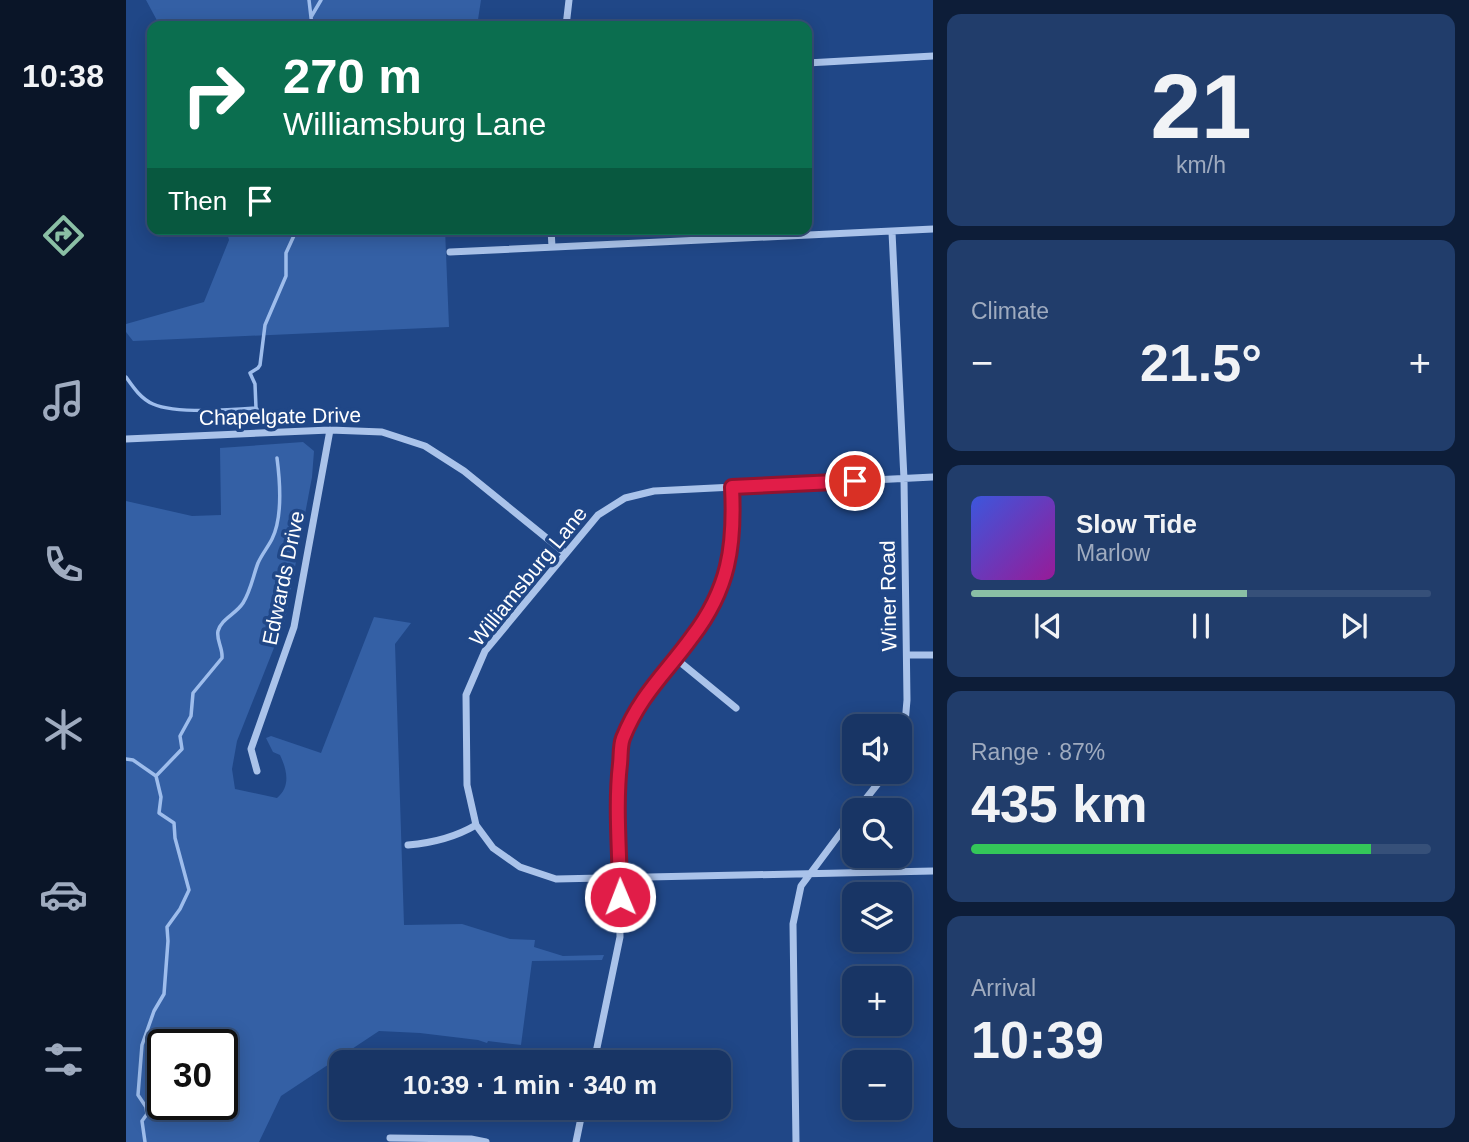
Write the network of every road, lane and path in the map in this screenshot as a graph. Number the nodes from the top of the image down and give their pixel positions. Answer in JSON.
{"nodes":[{"id":1,"x":569,"y":0,"type":"edge"},
{"id":2,"x":567,"y":21,"type":"edge"},
{"id":3,"x":933,"y":56,"type":"edge"},
{"id":4,"x":812,"y":63,"type":"edge"},
{"id":5,"x":933,"y":229,"type":"edge"},
{"id":6,"x":892,"y":232,"type":"junction"},
{"id":7,"x":551,"y":235,"type":"edge"},
{"id":8,"x":552,"y":247,"type":"junction"},
{"id":9,"x":450,"y":252,"type":"dead end"},
{"id":10,"x":330,"y":430,"type":"junction"},
{"id":11,"x":126,"y":439,"type":"edge"},
{"id":12,"x":933,"y":477,"type":"edge"},
{"id":13,"x":904,"y":479,"type":"junction"},
{"id":14,"x":732,"y":487,"type":"junction"},
{"id":15,"x":565,"y":553,"type":"junction"},
{"id":16,"x":906,"y":654,"type":"junction"},
{"id":17,"x":933,"y":655,"type":"edge"},
{"id":18,"x":675,"y":658,"type":"junction"},
{"id":19,"x":736,"y":708,"type":"dead end"},
{"id":20,"x":906,"y":714,"type":"edge"},
{"id":21,"x":257,"y":771,"type":"dead end"},
{"id":22,"x":878,"y":784,"type":"edge"},
{"id":23,"x":866,"y":798,"type":"edge"},
{"id":24,"x":476,"y":825,"type":"junction"},
{"id":25,"x":842,"y":830,"type":"edge"},
{"id":26,"x":408,"y":845,"type":"dead end"},
{"id":27,"x":933,"y":871,"type":"edge"},
{"id":28,"x":808,"y":874,"type":"junction"},
{"id":29,"x":620,"y":878,"type":"junction"},
{"id":30,"x":596,"y":1050,"type":"edge"},
{"id":31,"x":581,"y":1120,"type":"edge"},
{"id":32,"x":390,"y":1138,"type":"dead end"},
{"id":33,"x":486,"y":1142,"type":"edge"},
{"id":34,"x":576,"y":1142,"type":"edge"},
{"id":35,"x":796,"y":1142,"type":"edge"}],
"edges":[{"from":1,"to":2,"type":"street"},
{"from":3,"to":4,"type":"street"},
{"from":5,"to":6,"type":"street"},
{"from":6,"to":8,"type":"street"},
{"from":6,"to":13,"type":"street","name":"Winer Road"},
{"from":7,"to":8,"type":"street"},
{"from":8,"to":9,"type":"street"},
{"from":10,"to":11,"type":"street","name":"Chapelgate Drive"},
{"from":10,"to":15,"type":"street","name":"Chapelgate Drive"},
{"from":10,"to":21,"type":"street","name":"Edwards Drive"},
{"from":12,"to":13,"type":"street","name":"Williamsburg Lane"},
{"from":13,"to":14,"type":"street","name":"Williamsburg Lane"},
{"from":13,"to":16,"type":"street","name":"Winer Road"},
{"from":14,"to":15,"type":"street","name":"Williamsburg Lane"},
{"from":14,"to":18,"type":"street"},
{"from":15,"to":24,"type":"street","name":"Williamsburg Lane"},
{"from":16,"to":17,"type":"street"},
{"from":16,"to":20,"type":"street","name":"Winer Road"},
{"from":18,"to":19,"type":"street"},
{"from":18,"to":29,"type":"street"},
{"from":22,"to":23,"type":"street"},
{"from":24,"to":26,"type":"street"},
{"from":24,"to":29,"type":"street"},
{"from":25,"to":28,"type":"street"},
{"from":27,"to":28,"type":"street"},
{"from":28,"to":29,"type":"street"},
{"from":28,"to":35,"type":"street"},
{"from":29,"to":30,"type":"street"},
{"from":31,"to":34,"type":"street"},
{"from":32,"to":33,"type":"street"}]}
